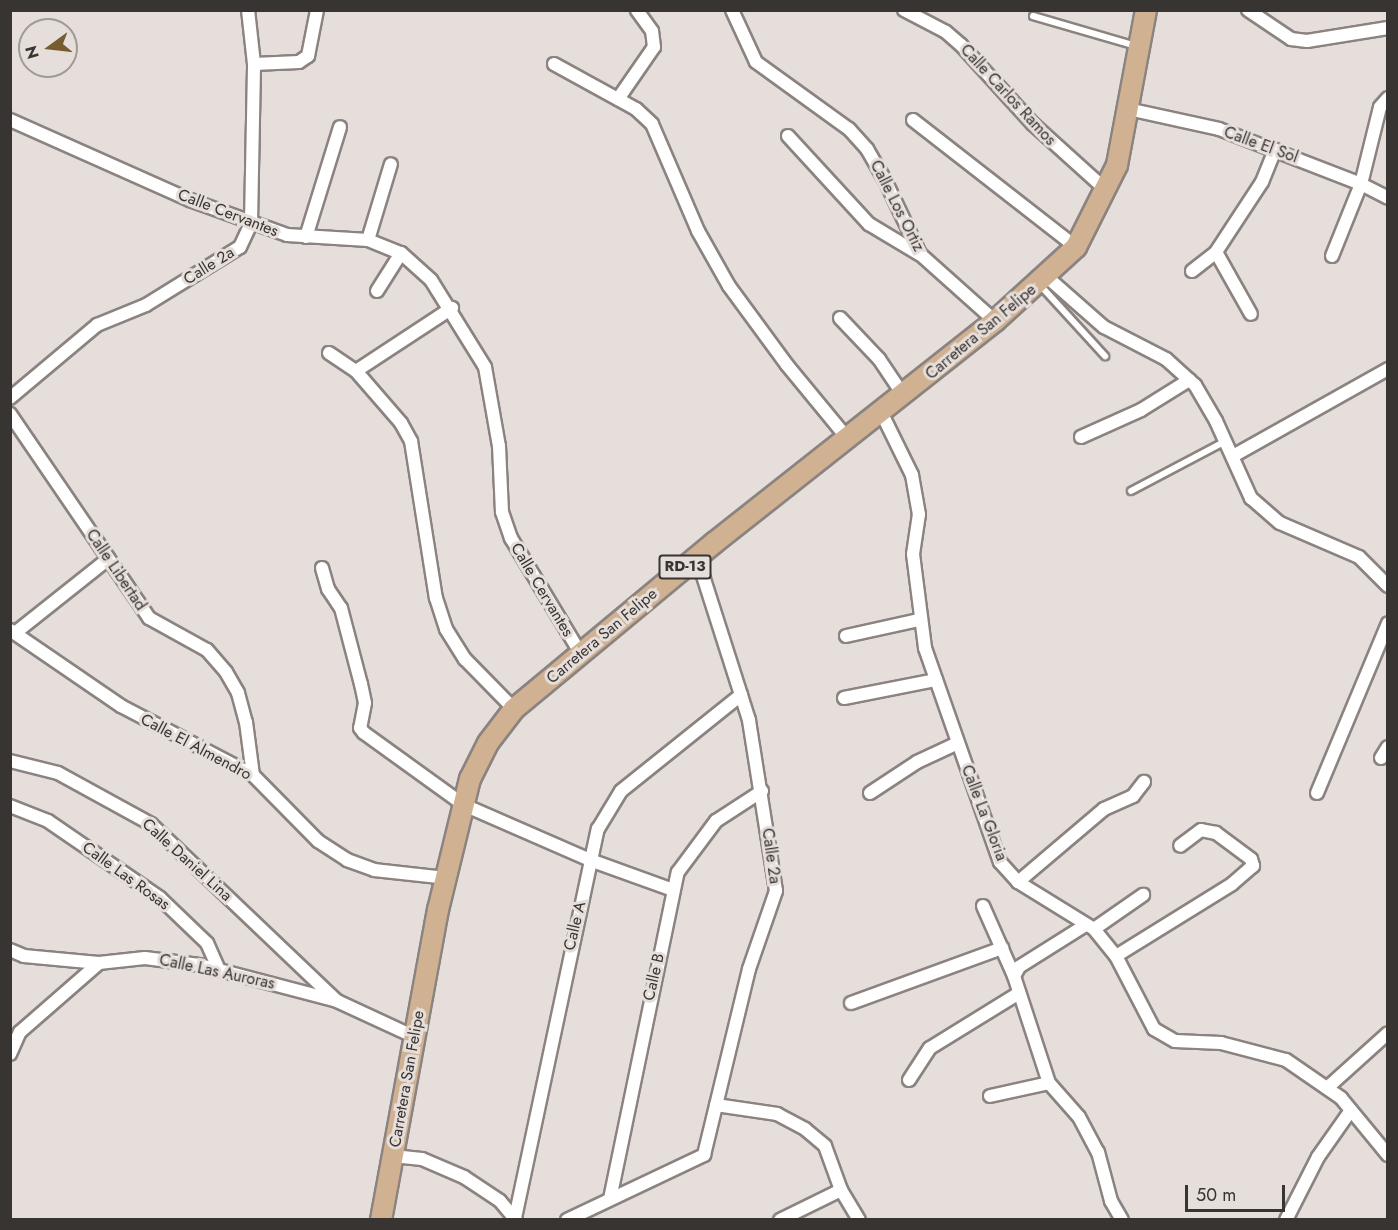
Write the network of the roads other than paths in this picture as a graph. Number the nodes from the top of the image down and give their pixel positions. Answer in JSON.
{"nodes":[{"id":1,"x":248,"y":10,"type":"edge"},
{"id":2,"x":317,"y":10,"type":"edge"},
{"id":3,"x":637,"y":10,"type":"edge"},
{"id":4,"x":732,"y":10,"type":"edge"},
{"id":5,"x":904,"y":10,"type":"edge"},
{"id":6,"x":1146,"y":10,"type":"edge"},
{"id":7,"x":1248,"y":10,"type":"edge"},
{"id":8,"x":1034,"y":16,"type":"dead end"},
{"id":9,"x":1388,"y":27,"type":"edge"},
{"id":10,"x":1140,"y":48,"type":"junction"},
{"id":11,"x":254,"y":64,"type":"junction"},
{"id":12,"x":555,"y":64,"type":"dead end"},
{"id":13,"x":1388,"y":98,"type":"edge"},
{"id":14,"x":618,"y":99,"type":"junction"},
{"id":15,"x":1128,"y":109,"type":"junction"},
{"id":16,"x":10,"y":120,"type":"edge"},
{"id":17,"x":913,"y":120,"type":"dead end"},
{"id":18,"x":340,"y":127,"type":"dead end"},
{"id":19,"x":788,"y":136,"type":"dead end"},
{"id":20,"x":1275,"y":150,"type":"junction"},
{"id":21,"x":391,"y":164,"type":"dead end"},
{"id":22,"x":1361,"y":184,"type":"junction"},
{"id":23,"x":1105,"y":189,"type":"junction"},
{"id":24,"x":1388,"y":198,"type":"edge"},
{"id":25,"x":251,"y":223,"type":"junction"},
{"id":26,"x":306,"y":237,"type":"junction"},
{"id":27,"x":368,"y":240,"type":"junction"},
{"id":28,"x":1076,"y":247,"type":"junction"},
{"id":29,"x":1216,"y":252,"type":"junction"},
{"id":30,"x":401,"y":253,"type":"junction"},
{"id":31,"x":920,"y":254,"type":"junction"},
{"id":32,"x":1332,"y":256,"type":"dead end"},
{"id":33,"x":1192,"y":271,"type":"dead end"},
{"id":34,"x":1042,"y":281,"type":"junction"},
{"id":35,"x":377,"y":291,"type":"dead end"},
{"id":36,"x":452,"y":308,"type":"junction"},
{"id":37,"x":1251,"y":314,"type":"dead end"},
{"id":38,"x":840,"y":318,"type":"dead end"},
{"id":39,"x":995,"y":321,"type":"junction"},
{"id":40,"x":329,"y":353,"type":"dead end"},
{"id":41,"x":1105,"y":356,"type":"dead end"},
{"id":42,"x":1388,"y":369,"type":"edge"},
{"id":43,"x":356,"y":371,"type":"junction"},
{"id":44,"x":1189,"y":380,"type":"junction"},
{"id":45,"x":904,"y":396,"type":"junction"},
{"id":46,"x":10,"y":398,"type":"edge"},
{"id":47,"x":10,"y":414,"type":"edge"},
{"id":48,"x":882,"y":414,"type":"junction"},
{"id":49,"x":1081,"y":437,"type":"dead end"},
{"id":50,"x":848,"y":439,"type":"junction"},
{"id":51,"x":1226,"y":441,"type":"junction"},
{"id":52,"x":1233,"y":456,"type":"junction"},
{"id":53,"x":1131,"y":491,"type":"dead end"},
{"id":54,"x":697,"y":557,"type":"junction"},
{"id":55,"x":108,"y":559,"type":"junction"},
{"id":56,"x":322,"y":568,"type":"dead end"},
{"id":57,"x":1388,"y":586,"type":"edge"},
{"id":58,"x":919,"y":620,"type":"junction"},
{"id":59,"x":1388,"y":623,"type":"edge"},
{"id":60,"x":13,"y":631,"type":"edge"},
{"id":61,"x":846,"y":636,"type":"dead end"},
{"id":62,"x":581,"y":654,"type":"junction"},
{"id":63,"x":936,"y":680,"type":"junction"},
{"id":64,"x":741,"y":695,"type":"junction"},
{"id":65,"x":844,"y":698,"type":"dead end"},
{"id":66,"x":514,"y":709,"type":"junction"},
{"id":67,"x":958,"y":743,"type":"junction"},
{"id":68,"x":10,"y":761,"type":"edge"},
{"id":69,"x":253,"y":775,"type":"junction"},
{"id":70,"x":1144,"y":782,"type":"dead end"},
{"id":71,"x":762,"y":791,"type":"junction"},
{"id":72,"x":870,"y":793,"type":"dead end"},
{"id":73,"x":1317,"y":793,"type":"dead end"},
{"id":74,"x":464,"y":805,"type":"junction"},
{"id":75,"x":10,"y":806,"type":"edge"},
{"id":76,"x":1180,"y":846,"type":"dead end"},
{"id":77,"x":590,"y":860,"type":"junction"},
{"id":78,"x":446,"y":878,"type":"junction"},
{"id":79,"x":1018,"y":882,"type":"junction"},
{"id":80,"x":673,"y":890,"type":"junction"},
{"id":81,"x":1143,"y":895,"type":"dead end"},
{"id":82,"x":983,"y":906,"type":"dead end"},
{"id":83,"x":1089,"y":927,"type":"junction"},
{"id":84,"x":1002,"y":948,"type":"junction"},
{"id":85,"x":10,"y":950,"type":"edge"},
{"id":86,"x":1116,"y":956,"type":"junction"},
{"id":87,"x":99,"y":963,"type":"junction"},
{"id":88,"x":219,"y":970,"type":"junction"},
{"id":89,"x":1014,"y":975,"type":"junction"},
{"id":90,"x":1019,"y":993,"type":"junction"},
{"id":91,"x":337,"y":1001,"type":"junction"},
{"id":92,"x":851,"y":1003,"type":"dead end"},
{"id":93,"x":1388,"y":1033,"type":"edge"},
{"id":94,"x":415,"y":1037,"type":"junction"},
{"id":95,"x":10,"y":1054,"type":"edge"},
{"id":96,"x":909,"y":1080,"type":"dead end"},
{"id":97,"x":1049,"y":1083,"type":"junction"},
{"id":98,"x":1327,"y":1089,"type":"junction"},
{"id":99,"x":990,"y":1096,"type":"dead end"},
{"id":100,"x":716,"y":1105,"type":"junction"},
{"id":101,"x":1351,"y":1110,"type":"junction"},
{"id":102,"x":1388,"y":1155,"type":"edge"},
{"id":103,"x":393,"y":1156,"type":"junction"},
{"id":104,"x":841,"y":1190,"type":"junction"},
{"id":105,"x":610,"y":1199,"type":"junction"},
{"id":106,"x":515,"y":1219,"type":"edge"},
{"id":107,"x":381,"y":1220,"type":"edge"},
{"id":108,"x":567,"y":1220,"type":"edge"},
{"id":109,"x":780,"y":1220,"type":"edge"},
{"id":110,"x":859,"y":1220,"type":"edge"},
{"id":111,"x":1122,"y":1220,"type":"edge"},
{"id":112,"x":1286,"y":1220,"type":"edge"}],
"edges":[{"from":1,"to":11,"type":"street","name":"Calle 2a"},
{"from":2,"to":11,"type":"street"},
{"from":3,"to":14,"type":"street"},
{"from":4,"to":31,"type":"street","name":"Calle Los Ortiz"},
{"from":5,"to":23,"type":"street","name":"Calle Carlos Ramos"},
{"from":6,"to":10,"type":"main road","name":"Carretera San Felipe","number":"RD-13"},
{"from":7,"to":9,"type":"street"},
{"from":8,"to":10,"type":"lane"},
{"from":10,"to":15,"type":"main road","name":"Carretera San Felipe","number":"RD-13"},
{"from":11,"to":25,"type":"street","name":"Calle 2a"},
{"from":12,"to":14,"type":"street"},
{"from":13,"to":22,"type":"street"},
{"from":14,"to":50,"type":"street"},
{"from":15,"to":20,"type":"street","name":"Calle El Sol"},
{"from":15,"to":23,"type":"main road","name":"Carretera San Felipe","number":"RD-13"},
{"from":16,"to":25,"type":"street","name":"Calle Cervantes"},
{"from":17,"to":28,"type":"street"},
{"from":18,"to":26,"type":"street"},
{"from":19,"to":31,"type":"street"},
{"from":20,"to":22,"type":"street","name":"Calle El Sol"},
{"from":20,"to":29,"type":"street"},
{"from":21,"to":27,"type":"street"},
{"from":22,"to":24,"type":"street","name":"Calle El Sol"},
{"from":22,"to":32,"type":"street"},
{"from":23,"to":28,"type":"main road","name":"Carretera San Felipe","number":"RD-13"},
{"from":25,"to":26,"type":"street","name":"Calle Cervantes"},
{"from":25,"to":46,"type":"street","name":"Calle 2a"},
{"from":26,"to":27,"type":"street","name":"Calle Cervantes"},
{"from":27,"to":30,"type":"street","name":"Calle Cervantes"},
{"from":28,"to":34,"type":"main road","name":"Carretera San Felipe","number":"RD-13"},
{"from":29,"to":33,"type":"street"},
{"from":29,"to":37,"type":"street"},
{"from":30,"to":35,"type":"street"},
{"from":30,"to":36,"type":"street","name":"Calle Cervantes"},
{"from":31,"to":39,"type":"street","name":"Calle Los Ortiz"},
{"from":34,"to":39,"type":"main road","name":"Carretera San Felipe","number":"RD-13"},
{"from":34,"to":41,"type":"lane"},
{"from":34,"to":44,"type":"street"},
{"from":36,"to":43,"type":"street"},
{"from":36,"to":62,"type":"street","name":"Calle Cervantes"},
{"from":38,"to":45,"type":"street"},
{"from":39,"to":45,"type":"main road","name":"Carretera San Felipe","number":"RD-13"},
{"from":40,"to":43,"type":"street"},
{"from":42,"to":52,"type":"street"},
{"from":43,"to":66,"type":"street"},
{"from":44,"to":49,"type":"street"},
{"from":44,"to":51,"type":"street"},
{"from":45,"to":48,"type":"main road","name":"Carretera San Felipe","number":"RD-13"},
{"from":47,"to":55,"type":"street","name":"Calle Libertad"},
{"from":48,"to":50,"type":"main road","name":"Carretera San Felipe","number":"RD-13"},
{"from":48,"to":58,"type":"street","name":"Calle La Gloria"},
{"from":50,"to":54,"type":"main road","name":"Carretera San Felipe","number":"RD-13"},
{"from":51,"to":52,"type":"street"},
{"from":51,"to":53,"type":"lane"},
{"from":52,"to":57,"type":"street"},
{"from":54,"to":62,"type":"main road","name":"Carretera San Felipe","number":"RD-13"},
{"from":54,"to":64,"type":"street","name":"Calle 2a"},
{"from":55,"to":60,"type":"street"},
{"from":55,"to":69,"type":"street","name":"Calle Libertad"},
{"from":56,"to":74,"type":"street"},
{"from":58,"to":61,"type":"street"},
{"from":58,"to":63,"type":"street","name":"Calle La Gloria"},
{"from":59,"to":73,"type":"street"},
{"from":60,"to":69,"type":"street","name":"Calle El Almendro"},
{"from":62,"to":66,"type":"main road","name":"Carretera San Felipe","number":"RD-13"},
{"from":63,"to":65,"type":"street"},
{"from":63,"to":67,"type":"street","name":"Calle La Gloria"},
{"from":64,"to":71,"type":"street","name":"Calle 2a"},
{"from":64,"to":77,"type":"street","name":"Calle A"},
{"from":66,"to":74,"type":"main road","name":"Carretera San Felipe","number":"RD-13"},
{"from":67,"to":72,"type":"street"},
{"from":67,"to":79,"type":"street","name":"Calle La Gloria"},
{"from":68,"to":91,"type":"street","name":"Calle Daniel Lina"},
{"from":69,"to":78,"type":"street","name":"Calle El Almendro"},
{"from":70,"to":79,"type":"street"},
{"from":71,"to":80,"type":"street","name":"Calle B"},
{"from":71,"to":100,"type":"street","name":"Calle 2a"},
{"from":74,"to":77,"type":"street"},
{"from":74,"to":78,"type":"main road","name":"Carretera San Felipe","number":"RD-13"},
{"from":75,"to":88,"type":"street","name":"Calle Las Rosas"},
{"from":76,"to":86,"type":"street"},
{"from":77,"to":80,"type":"street"},
{"from":77,"to":106,"type":"street","name":"Calle A"},
{"from":78,"to":94,"type":"main road","name":"Carretera San Felipe","number":"RD-13"},
{"from":79,"to":83,"type":"street","name":"Calle La Gloria"},
{"from":80,"to":105,"type":"street","name":"Calle B"},
{"from":81,"to":83,"type":"street"},
{"from":82,"to":84,"type":"street"},
{"from":83,"to":86,"type":"street","name":"Calle La Gloria"},
{"from":83,"to":89,"type":"street"},
{"from":84,"to":89,"type":"street"},
{"from":84,"to":92,"type":"street"},
{"from":85,"to":87,"type":"street","name":"Calle Las Auroras"},
{"from":86,"to":98,"type":"street","name":"Calle La Gloria"},
{"from":87,"to":88,"type":"street","name":"Calle Las Auroras"},
{"from":87,"to":95,"type":"street"},
{"from":88,"to":91,"type":"street","name":"Calle Las Auroras"},
{"from":89,"to":90,"type":"street"},
{"from":90,"to":96,"type":"street"},
{"from":90,"to":97,"type":"street"},
{"from":91,"to":94,"type":"street","name":"Calle Las Auroras"},
{"from":93,"to":98,"type":"street"},
{"from":94,"to":103,"type":"main road","name":"Carretera San Felipe","number":"RD-13"},
{"from":97,"to":99,"type":"street"},
{"from":97,"to":111,"type":"street"},
{"from":98,"to":101,"type":"street","name":"Calle La Gloria"},
{"from":100,"to":104,"type":"street"},
{"from":100,"to":105,"type":"street","name":"Calle 2a"},
{"from":101,"to":102,"type":"street","name":"Calle La Gloria"},
{"from":101,"to":112,"type":"street"},
{"from":103,"to":106,"type":"street"},
{"from":103,"to":107,"type":"main road","name":"Carretera San Felipe","number":"RD-13"},
{"from":104,"to":109,"type":"street"},
{"from":104,"to":110,"type":"street"},
{"from":105,"to":108,"type":"street"}]}
